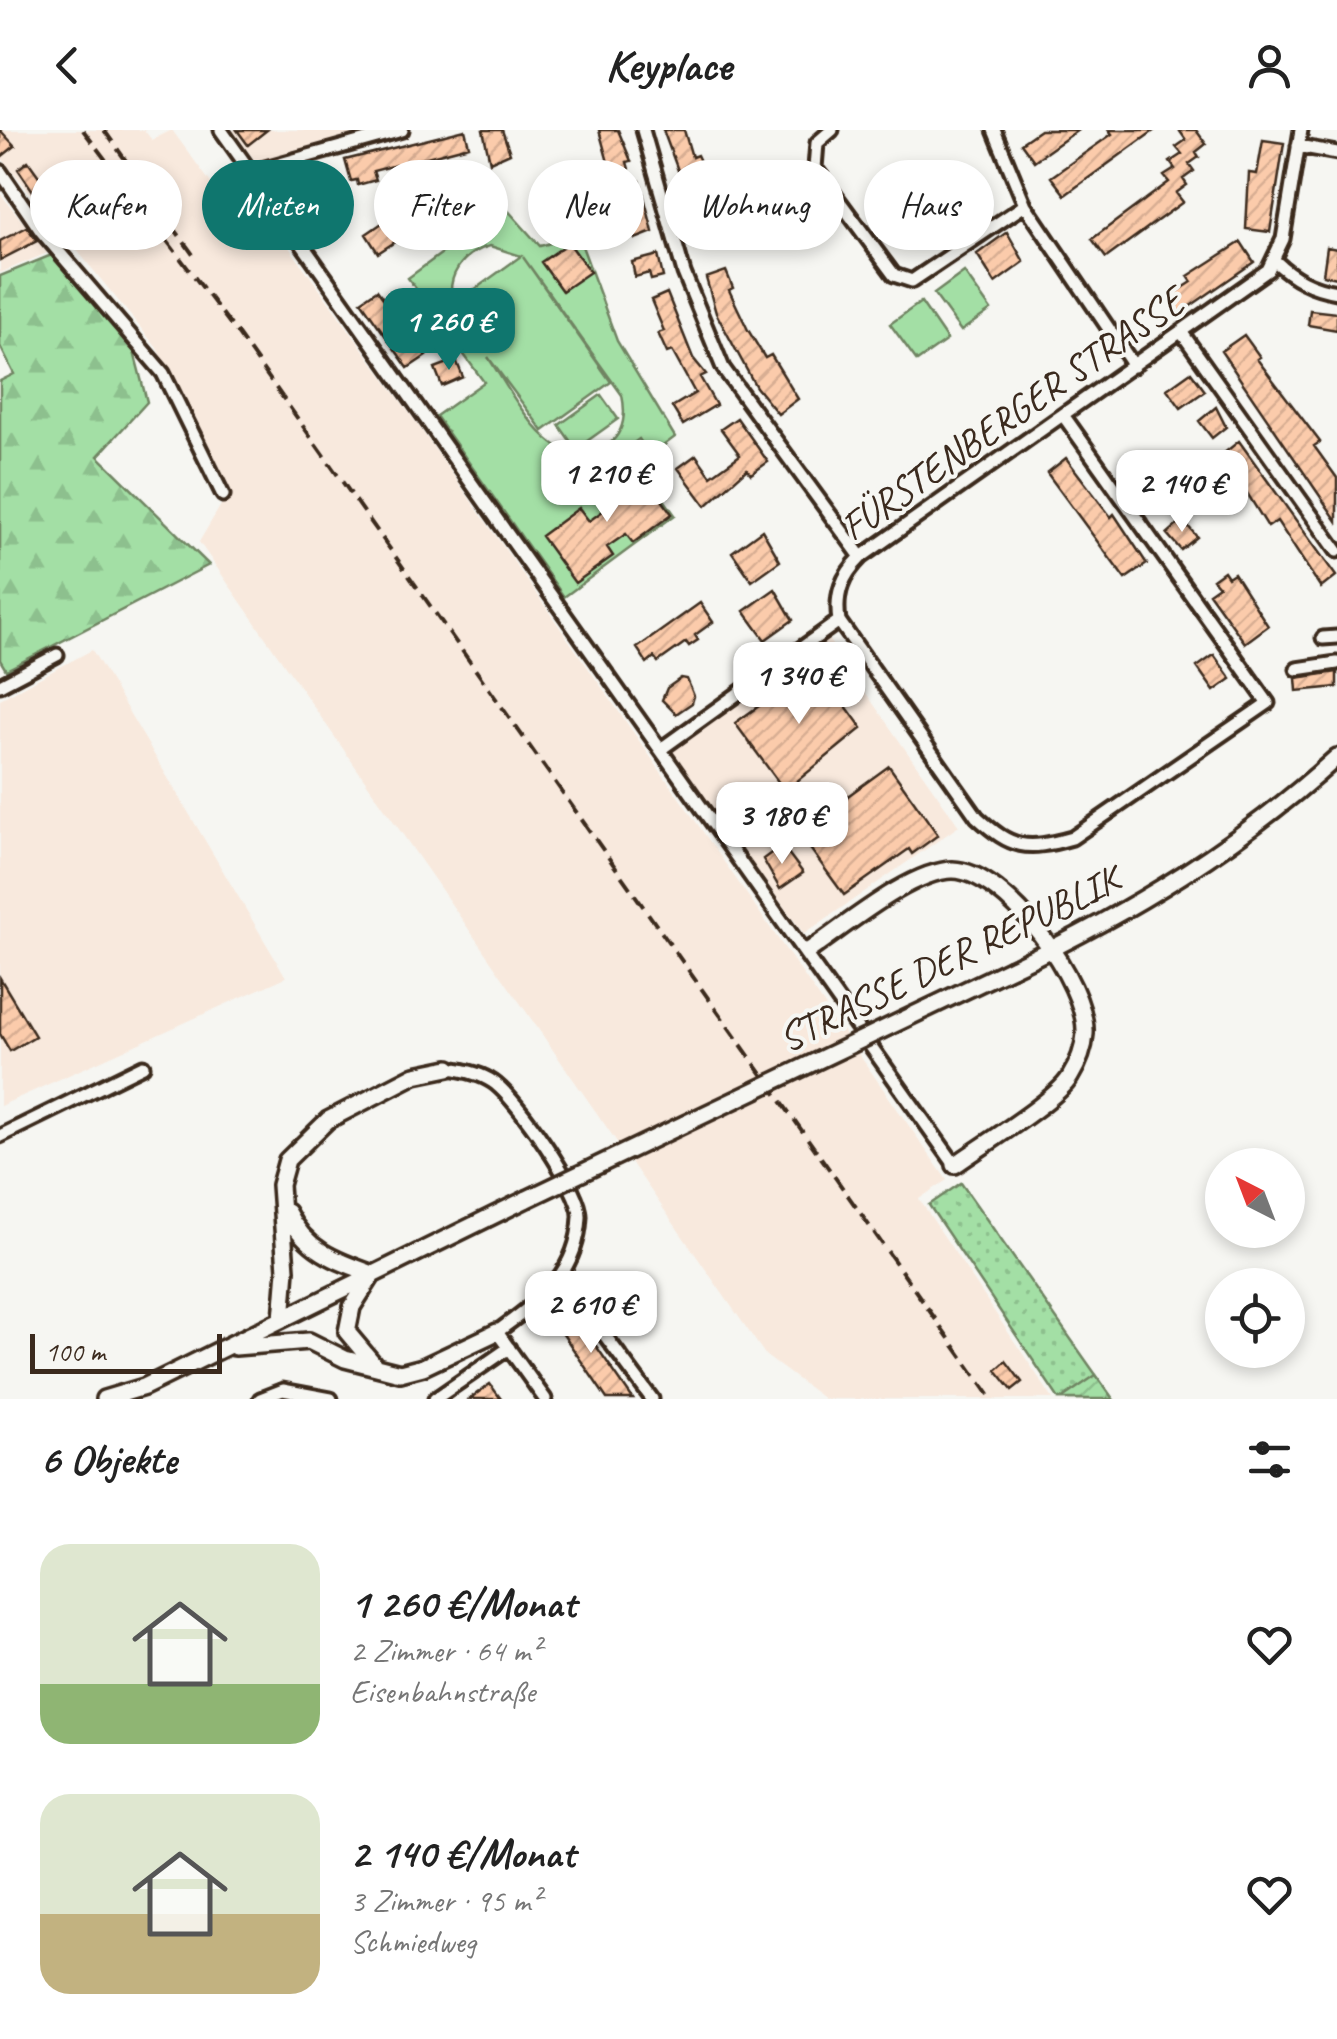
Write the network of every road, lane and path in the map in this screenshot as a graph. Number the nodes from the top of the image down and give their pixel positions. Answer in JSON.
{"nodes":[{"id":1,"x":221,"y":130,"type":"edge"},
{"id":2,"x":402,"y":130,"type":"edge"},
{"id":3,"x":644,"y":130,"type":"edge"},
{"id":4,"x":832,"y":130,"type":"edge"},
{"id":5,"x":994,"y":130,"type":"edge"},
{"id":6,"x":1301,"y":130,"type":"edge"},
{"id":7,"x":1298,"y":146,"type":"junction"},
{"id":8,"x":1337,"y":153,"type":"edge"},
{"id":9,"x":243,"y":160,"type":"edge"},
{"id":10,"x":295,"y":160,"type":"edge"},
{"id":11,"x":0,"y":171,"type":"edge"},
{"id":12,"x":1025,"y":205,"type":"junction"},
{"id":13,"x":307,"y":250,"type":"edge"},
{"id":14,"x":1274,"y":260,"type":"junction"},
{"id":15,"x":1337,"y":292,"type":"edge"},
{"id":16,"x":1182,"y":334,"type":"junction"},
{"id":17,"x":1134,"y":366,"type":"junction"},
{"id":18,"x":1063,"y":414,"type":"junction"},
{"id":19,"x":222,"y":495,"type":"dead end"},
{"id":20,"x":1337,"y":551,"type":"edge"},
{"id":21,"x":861,"y":557,"type":"junction"},
{"id":22,"x":838,"y":621,"type":"junction"},
{"id":23,"x":57,"y":656,"type":"dead end"},
{"id":24,"x":1337,"y":664,"type":"edge"},
{"id":25,"x":1297,"y":668,"type":"dead end"},
{"id":26,"x":0,"y":685,"type":"edge"},
{"id":27,"x":661,"y":749,"type":"junction"},
{"id":28,"x":1337,"y":758,"type":"edge"},
{"id":29,"x":1051,"y":950,"type":"junction"},
{"id":30,"x":808,"y":952,"type":"junction"},
{"id":31,"x":143,"y":1066,"type":"dead end"},
{"id":32,"x":449,"y":1068,"type":"joint"},
{"id":33,"x":0,"y":1136,"type":"edge"},
{"id":34,"x":955,"y":1165,"type":"joint"},
{"id":35,"x":282,"y":1203,"type":"junction"},
{"id":36,"x":374,"y":1274,"type":"junction"},
{"id":37,"x":560,"y":1276,"type":"junction"},
{"id":38,"x":282,"y":1319,"type":"junction"},
{"id":39,"x":497,"y":1332,"type":"junction"},
{"id":40,"x":509,"y":1348,"type":"junction"},
{"id":41,"x":221,"y":1350,"type":"junction"},
{"id":42,"x":384,"y":1371,"type":"junction"},
{"id":43,"x":144,"y":1387,"type":"junction"},
{"id":44,"x":104,"y":1399,"type":"edge"},
{"id":45,"x":130,"y":1399,"type":"edge"},
{"id":46,"x":260,"y":1399,"type":"edge"},
{"id":47,"x":331,"y":1399,"type":"edge"},
{"id":48,"x":435,"y":1399,"type":"edge"},
{"id":49,"x":545,"y":1399,"type":"edge"},
{"id":50,"x":652,"y":1399,"type":"edge"}],
"edges":[{"from":1,"to":9,"type":"street"},
{"from":2,"to":10,"type":"street"},
{"from":3,"to":21,"type":"street"},
{"from":4,"to":12,"type":"street"},
{"from":5,"to":12,"type":"street"},
{"from":6,"to":7,"type":"street"},
{"from":7,"to":8,"type":"street"},
{"from":7,"to":14,"type":"street"},
{"from":11,"to":19,"type":"street"},
{"from":12,"to":17,"type":"street"},
{"from":13,"to":27,"type":"street"},
{"from":14,"to":15,"type":"street"},
{"from":14,"to":16,"type":"street","name":"FÜRSTENBERGER STRASSE"},
{"from":16,"to":17,"type":"street","name":"FÜRSTENBERGER STRASSE"},
{"from":16,"to":20,"type":"street"},
{"from":17,"to":18,"type":"street","name":"FÜRSTENBERGER STRASSE"},
{"from":18,"to":21,"type":"street","name":"FÜRSTENBERGER STRASSE"},
{"from":18,"to":22,"type":"street"},
{"from":21,"to":22,"type":"street","name":"FÜRSTENBERGER STRASSE"},
{"from":22,"to":27,"type":"street"},
{"from":23,"to":26,"type":"street"},
{"from":24,"to":25,"type":"street"},
{"from":27,"to":30,"type":"street"},
{"from":28,"to":29,"type":"main road","name":"STRASSE DER REPUBLIK"},
{"from":29,"to":30,"type":"main road"},
{"from":29,"to":34,"type":"main road"},
{"from":29,"to":36,"type":"main road","name":"STRASSE DER REPUBLIK","bridge":true},
{"from":30,"to":34,"type":"street"},
{"from":31,"to":33,"type":"street"},
{"from":32,"to":35,"type":"main road"},
{"from":32,"to":37,"type":"street"},
{"from":35,"to":36,"type":"main road"},
{"from":35,"to":38,"type":"main road"},
{"from":36,"to":38,"type":"main road","name":"STRASSE DER REPUBLIK"},
{"from":36,"to":42,"type":"main road"},
{"from":37,"to":39,"type":"street"},
{"from":37,"to":50,"type":"street"},
{"from":38,"to":41,"type":"main road","name":"STRASSE DER REPUBLIK"},
{"from":39,"to":40,"type":"street"},
{"from":39,"to":42,"type":"main road"},
{"from":40,"to":48,"type":"street"},
{"from":40,"to":49,"type":"street"},
{"from":41,"to":42,"type":"main road"},
{"from":41,"to":43,"type":"main road","name":"STRASSE DER REPUBLIK"},
{"from":43,"to":44,"type":"main road","name":"STRASSE DER REPUBLIK"},
{"from":43,"to":45,"type":"main road","name":"STRASSE DER REPUBLIK"},
{"from":46,"to":47,"type":"street"}]}
